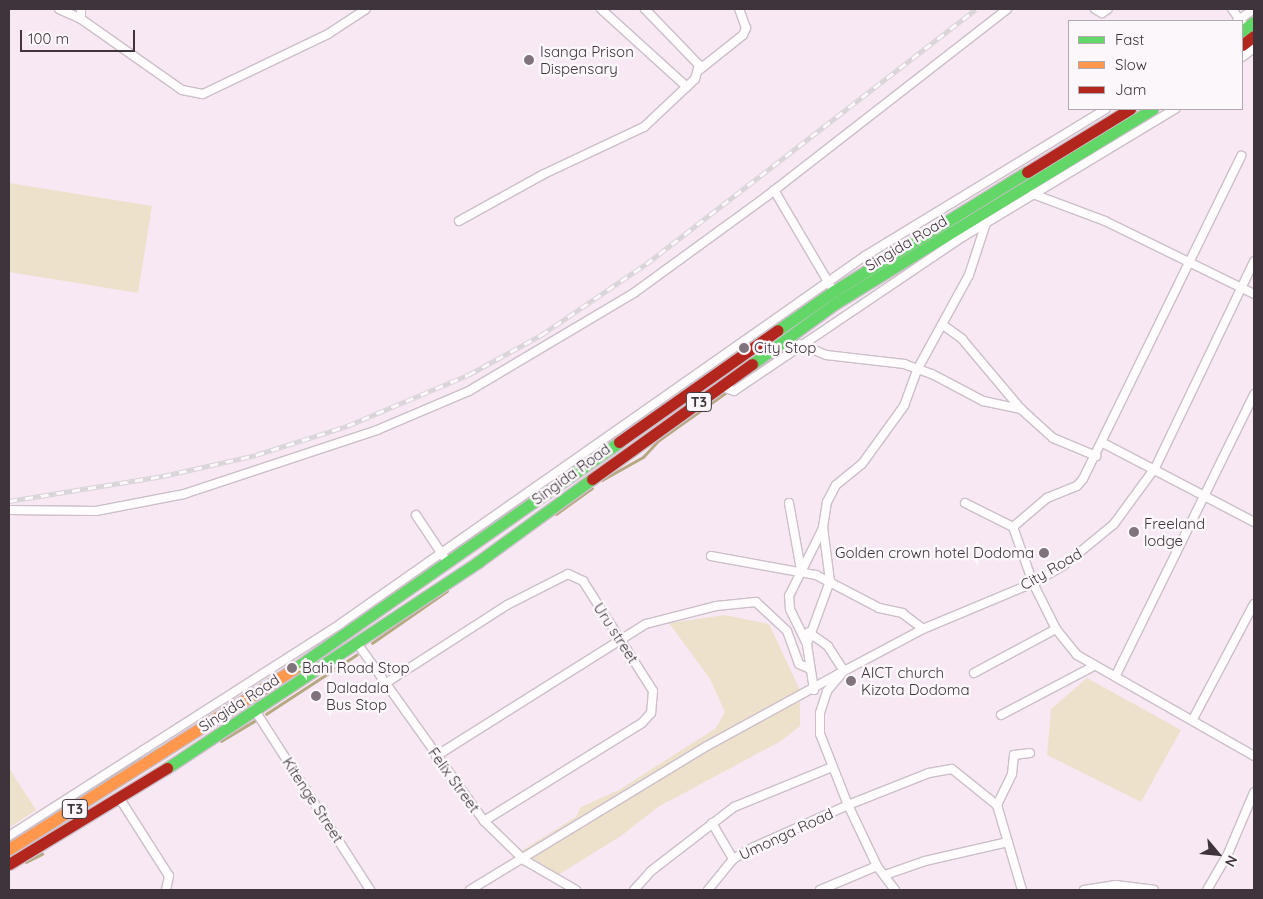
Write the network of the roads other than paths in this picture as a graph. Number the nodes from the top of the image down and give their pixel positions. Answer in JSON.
{"nodes":[{"id":1,"x":59,"y":9,"type":"edge"},
{"id":2,"x":81,"y":9,"type":"edge"},
{"id":3,"x":366,"y":9,"type":"edge"},
{"id":4,"x":602,"y":9,"type":"edge"},
{"id":5,"x":645,"y":9,"type":"edge"},
{"id":6,"x":740,"y":9,"type":"edge"},
{"id":7,"x":1007,"y":9,"type":"edge"},
{"id":8,"x":1096,"y":9,"type":"edge"},
{"id":9,"x":1108,"y":9,"type":"edge"},
{"id":10,"x":1232,"y":9,"type":"edge"},
{"id":11,"x":1254,"y":9,"type":"edge"},
{"id":12,"x":81,"y":19,"type":"junction"},
{"id":13,"x":1241,"y":20,"type":"edge"},
{"id":14,"x":1246,"y":26,"type":"edge"},
{"id":15,"x":1243,"y":40,"type":"edge"},
{"id":16,"x":1254,"y":48,"type":"edge"},
{"id":17,"x":1243,"y":56,"type":"edge"},
{"id":18,"x":700,"y":70,"type":"junction"},
{"id":19,"x":687,"y":87,"type":"junction"},
{"id":20,"x":1104,"y":110,"type":"edge"},
{"id":21,"x":1128,"y":110,"type":"edge"},
{"id":22,"x":1151,"y":110,"type":"edge"},
{"id":23,"x":1173,"y":110,"type":"edge"},
{"id":24,"x":1241,"y":156,"type":"dead end"},
{"id":25,"x":1019,"y":178,"type":"junction"},
{"id":26,"x":774,"y":190,"type":"junction"},
{"id":27,"x":1030,"y":192,"type":"junction"},
{"id":28,"x":459,"y":221,"type":"dead end"},
{"id":29,"x":986,"y":223,"type":"junction"},
{"id":30,"x":1254,"y":261,"type":"edge"},
{"id":31,"x":1190,"y":265,"type":"junction"},
{"id":32,"x":831,"y":287,"type":"junction"},
{"id":33,"x":1241,"y":288,"type":"junction"},
{"id":34,"x":1254,"y":294,"type":"edge"},
{"id":35,"x":943,"y":325,"type":"junction"},
{"id":36,"x":800,"y":344,"type":"junction"},
{"id":37,"x":917,"y":370,"type":"junction"},
{"id":38,"x":722,"y":386,"type":"junction"},
{"id":39,"x":1254,"y":394,"type":"edge"},
{"id":40,"x":1021,"y":409,"type":"junction"},
{"id":41,"x":1103,"y":443,"type":"junction"},
{"id":42,"x":1096,"y":456,"type":"junction"},
{"id":43,"x":1155,"y":468,"type":"junction"},
{"id":44,"x":1205,"y":495,"type":"junction"},
{"id":45,"x":965,"y":502,"type":"dead end"},
{"id":46,"x":789,"y":503,"type":"dead end"},
{"id":47,"x":9,"y":510,"type":"edge"},
{"id":48,"x":416,"y":515,"type":"dead end"},
{"id":49,"x":1254,"y":522,"type":"edge"},
{"id":50,"x":823,"y":527,"type":"junction"},
{"id":51,"x":1013,"y":528,"type":"junction"},
{"id":52,"x":711,"y":556,"type":"dead end"},
{"id":53,"x":445,"y":558,"type":"junction"},
{"id":54,"x":802,"y":571,"type":"junction"},
{"id":55,"x":830,"y":581,"type":"junction"},
{"id":56,"x":1033,"y":583,"type":"junction"},
{"id":57,"x":1254,"y":604,"type":"edge"},
{"id":58,"x":923,"y":629,"type":"junction"},
{"id":59,"x":1056,"y":630,"type":"junction"},
{"id":60,"x":808,"y":632,"type":"junction"},
{"id":61,"x":620,"y":640,"type":"junction"},
{"id":62,"x":357,"y":643,"type":"junction"},
{"id":63,"x":807,"y":644,"type":"junction"},
{"id":64,"x":1092,"y":667,"type":"junction"},
{"id":65,"x":808,"y":668,"type":"junction"},
{"id":66,"x":844,"y":671,"type":"junction"},
{"id":67,"x":974,"y":674,"type":"dead end"},
{"id":68,"x":1116,"y":675,"type":"junction"},
{"id":69,"x":386,"y":683,"type":"junction"},
{"id":70,"x":814,"y":690,"type":"junction"},
{"id":71,"x":248,"y":699,"type":"junction"},
{"id":72,"x":255,"y":711,"type":"junction"},
{"id":73,"x":1000,"y":715,"type":"dead end"},
{"id":74,"x":1193,"y":719,"type":"junction"},
{"id":75,"x":1030,"y":753,"type":"dead end"},
{"id":76,"x":436,"y":756,"type":"junction"},
{"id":77,"x":1254,"y":756,"type":"edge"},
{"id":78,"x":832,"y":767,"type":"junction"},
{"id":79,"x":1254,"y":792,"type":"edge"},
{"id":80,"x":120,"y":799,"type":"junction"},
{"id":81,"x":848,"y":805,"type":"junction"},
{"id":82,"x":997,"y":805,"type":"junction"},
{"id":83,"x":484,"y":821,"type":"junction"},
{"id":84,"x":712,"y":824,"type":"junction"},
{"id":85,"x":9,"y":836,"type":"edge"},
{"id":86,"x":1008,"y":842,"type":"junction"},
{"id":87,"x":9,"y":849,"type":"edge"},
{"id":88,"x":733,"y":859,"type":"junction"},
{"id":89,"x":524,"y":860,"type":"junction"},
{"id":90,"x":9,"y":864,"type":"edge"},
{"id":91,"x":877,"y":866,"type":"junction"},
{"id":92,"x":885,"y":875,"type":"junction"},
{"id":93,"x":1094,"y":889,"type":"edge"},
{"id":94,"x":166,"y":890,"type":"edge"},
{"id":95,"x":370,"y":890,"type":"edge"},
{"id":96,"x":470,"y":890,"type":"edge"},
{"id":97,"x":576,"y":890,"type":"edge"},
{"id":98,"x":634,"y":890,"type":"edge"},
{"id":99,"x":708,"y":890,"type":"edge"},
{"id":100,"x":820,"y":890,"type":"edge"},
{"id":101,"x":895,"y":890,"type":"edge"},
{"id":102,"x":1022,"y":890,"type":"edge"},
{"id":103,"x":1084,"y":890,"type":"edge"},
{"id":104,"x":1154,"y":890,"type":"edge"},
{"id":105,"x":1207,"y":890,"type":"edge"}],
"edges":[{"from":1,"to":12,"type":"street"},
{"from":2,"to":12,"type":"street"},
{"from":3,"to":12,"type":"street"},
{"from":4,"to":19,"type":"street"},
{"from":5,"to":18,"type":"street"},
{"from":6,"to":18,"type":"street"},
{"from":7,"to":26,"type":"street"},
{"from":8,"to":9,"type":"street"},
{"from":10,"to":13,"type":"street"},
{"from":11,"to":14,"type":"street"},
{"from":14,"to":15,"type":"highway"},
{"from":16,"to":17,"type":"street"},
{"from":18,"to":19,"type":"street"},
{"from":19,"to":28,"type":"street"},
{"from":20,"to":32,"type":"street"},
{"from":21,"to":25,"type":"highway","name":"Singida Road","number":"T3"},
{"from":22,"to":27,"type":"highway","name":"Singida Road","number":"T3"},
{"from":23,"to":27,"type":"street"},
{"from":24,"to":31,"type":"street"},
{"from":25,"to":27,"type":"street"},
{"from":25,"to":32,"type":"highway","name":"Singida Road","number":"T3"},
{"from":26,"to":32,"type":"street"},
{"from":26,"to":47,"type":"street"},
{"from":27,"to":29,"type":"street"},
{"from":27,"to":31,"type":"street"},
{"from":27,"to":38,"type":"highway","name":"Singida Road","number":"T3"},
{"from":29,"to":35,"type":"street"},
{"from":29,"to":36,"type":"street"},
{"from":30,"to":33,"type":"street","name":"City Road"},
{"from":31,"to":33,"type":"street"},
{"from":31,"to":41,"type":"street"},
{"from":32,"to":53,"type":"highway","name":"Singida Road","number":"T3"},
{"from":33,"to":34,"type":"street"},
{"from":33,"to":43,"type":"street","name":"City Road"},
{"from":35,"to":37,"type":"street"},
{"from":35,"to":40,"type":"street"},
{"from":36,"to":37,"type":"street"},
{"from":36,"to":38,"type":"street"},
{"from":37,"to":40,"type":"street"},
{"from":37,"to":50,"type":"street"},
{"from":38,"to":62,"type":"highway","name":"Singida Road","number":"T3"},
{"from":39,"to":44,"type":"street"},
{"from":40,"to":42,"type":"street"},
{"from":41,"to":42,"type":"street"},
{"from":41,"to":43,"type":"street"},
{"from":42,"to":51,"type":"street"},
{"from":43,"to":44,"type":"street"},
{"from":43,"to":56,"type":"street","name":"City Road"},
{"from":44,"to":49,"type":"street"},
{"from":44,"to":68,"type":"street"},
{"from":45,"to":51,"type":"street"},
{"from":46,"to":54,"type":"street"},
{"from":48,"to":53,"type":"street"},
{"from":50,"to":54,"type":"street"},
{"from":50,"to":55,"type":"street"},
{"from":51,"to":56,"type":"street"},
{"from":52,"to":54,"type":"street"},
{"from":53,"to":71,"type":"highway","name":"Singida Road","number":"T3"},
{"from":53,"to":85,"type":"street"},
{"from":54,"to":55,"type":"street"},
{"from":54,"to":63,"type":"street"},
{"from":55,"to":58,"type":"street"},
{"from":55,"to":60,"type":"street"},
{"from":56,"to":58,"type":"street","name":"City Road"},
{"from":56,"to":59,"type":"street"},
{"from":57,"to":74,"type":"street"},
{"from":58,"to":66,"type":"street","name":"City Road"},
{"from":59,"to":64,"type":"street"},
{"from":59,"to":67,"type":"street"},
{"from":60,"to":63,"type":"street"},
{"from":60,"to":66,"type":"street"},
{"from":61,"to":65,"type":"street"},
{"from":61,"to":69,"type":"street","name":"Uru street"},
{"from":61,"to":76,"type":"street"},
{"from":61,"to":83,"type":"street","name":"Uru street"},
{"from":62,"to":69,"type":"street","name":"Felix Street"},
{"from":62,"to":72,"type":"highway","name":"Singida Road","number":"T3"},
{"from":63,"to":65,"type":"street"},
{"from":64,"to":68,"type":"street"},
{"from":64,"to":73,"type":"street"},
{"from":65,"to":70,"type":"street"},
{"from":66,"to":70,"type":"street"},
{"from":66,"to":78,"type":"street","name":"City Road"},
{"from":68,"to":74,"type":"street"},
{"from":69,"to":76,"type":"street","name":"Felix Street"},
{"from":70,"to":89,"type":"street"},
{"from":71,"to":72,"type":"street","name":"Kitenge Street"},
{"from":71,"to":87,"type":"highway","name":"Singida Road","number":"T3"},
{"from":72,"to":80,"type":"highway","name":"Singida Road","number":"T3"},
{"from":72,"to":95,"type":"street","name":"Kitenge Street"},
{"from":74,"to":77,"type":"street"},
{"from":75,"to":82,"type":"street"},
{"from":76,"to":83,"type":"street","name":"Felix Street"},
{"from":78,"to":81,"type":"street","name":"City Road"},
{"from":78,"to":84,"type":"street"},
{"from":79,"to":105,"type":"street"},
{"from":80,"to":90,"type":"highway","name":"Singida Road","number":"T3"},
{"from":80,"to":94,"type":"street"},
{"from":81,"to":82,"type":"street"},
{"from":81,"to":88,"type":"street","name":"Umonga Road"},
{"from":81,"to":91,"type":"street","name":"City Road"},
{"from":82,"to":86,"type":"street"},
{"from":83,"to":89,"type":"street","name":"Felix Street"},
{"from":84,"to":88,"type":"street"},
{"from":84,"to":98,"type":"street"},
{"from":86,"to":92,"type":"street"},
{"from":86,"to":102,"type":"street"},
{"from":88,"to":99,"type":"street","name":"Umonga Road"},
{"from":89,"to":96,"type":"street"},
{"from":89,"to":97,"type":"street","name":"Felix Street"},
{"from":91,"to":92,"type":"street","name":"City Road"},
{"from":91,"to":100,"type":"street"},
{"from":92,"to":101,"type":"street","name":"City Road"},
{"from":93,"to":103,"type":"street"},
{"from":93,"to":104,"type":"street"}]}
